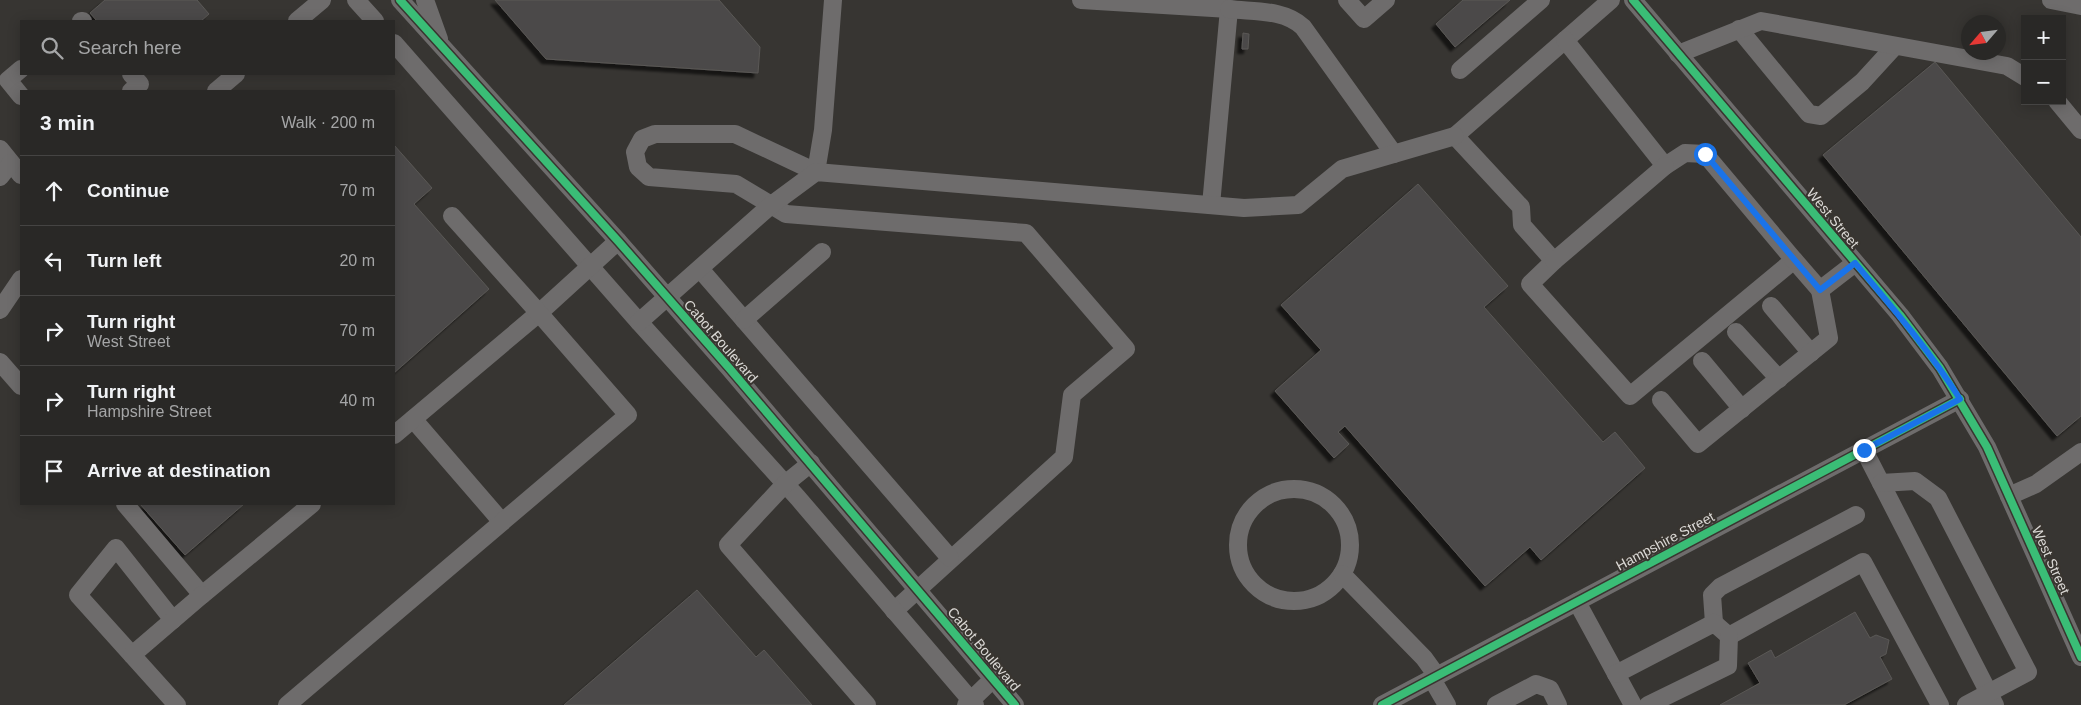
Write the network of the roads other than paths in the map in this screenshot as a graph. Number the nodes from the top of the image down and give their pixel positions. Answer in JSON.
{"nodes":[{"id":1,"x":322,"y":0,"type":"edge"},
{"id":2,"x":356,"y":0,"type":"edge"},
{"id":3,"x":400,"y":0,"type":"edge"},
{"id":4,"x":425,"y":0,"type":"edge"},
{"id":5,"x":833,"y":0,"type":"edge"},
{"id":6,"x":1081,"y":0,"type":"edge"},
{"id":7,"x":1347,"y":0,"type":"edge"},
{"id":8,"x":1386,"y":0,"type":"edge"},
{"id":9,"x":1541,"y":0,"type":"edge"},
{"id":10,"x":1611,"y":0,"type":"edge"},
{"id":11,"x":1633,"y":0,"type":"edge"},
{"id":12,"x":2050,"y":0,"type":"edge"},
{"id":13,"x":1101,"y":1,"type":"edge"},
{"id":14,"x":2076,"y":6,"type":"edge"},
{"id":15,"x":1229,"y":9,"type":"junction"},
{"id":16,"x":298,"y":20,"type":"edge"},
{"id":17,"x":374,"y":20,"type":"edge"},
{"id":18,"x":1739,"y":29,"type":"junction"},
{"id":19,"x":1565,"y":40,"type":"junction"},
{"id":20,"x":395,"y":44,"type":"edge"},
{"id":21,"x":1895,"y":46,"type":"junction"},
{"id":22,"x":441,"y":47,"type":"junction"},
{"id":23,"x":1678,"y":54,"type":"junction"},
{"id":24,"x":20,"y":70,"type":"edge"},
{"id":25,"x":1460,"y":70,"type":"dead end"},
{"id":26,"x":132,"y":75,"type":"edge"},
{"id":27,"x":235,"y":75,"type":"edge"},
{"id":28,"x":2021,"y":75,"type":"edge"},
{"id":29,"x":132,"y":90,"type":"edge"},
{"id":30,"x":217,"y":90,"type":"edge"},
{"id":31,"x":20,"y":95,"type":"edge"},
{"id":32,"x":2060,"y":105,"type":"edge"},
{"id":33,"x":2081,"y":130,"type":"edge"},
{"id":34,"x":1455,"y":136,"type":"junction"},
{"id":35,"x":1394,"y":154,"type":"junction"},
{"id":36,"x":11,"y":162,"type":"edge"},
{"id":37,"x":1665,"y":166,"type":"junction"},
{"id":38,"x":816,"y":172,"type":"junction"},
{"id":39,"x":0,"y":177,"type":"edge"},
{"id":40,"x":1212,"y":205,"type":"junction"},
{"id":41,"x":770,"y":206,"type":"junction"},
{"id":42,"x":452,"y":216,"type":"dead end"},
{"id":43,"x":618,"y":242,"type":"junction"},
{"id":44,"x":822,"y":252,"type":"dead end"},
{"id":45,"x":1794,"y":260,"type":"junction"},
{"id":46,"x":1554,"y":261,"type":"junction"},
{"id":47,"x":1855,"y":263,"type":"junction"},
{"id":48,"x":590,"y":267,"type":"junction"},
{"id":49,"x":700,"y":269,"type":"junction"},
{"id":50,"x":20,"y":280,"type":"edge"},
{"id":51,"x":1820,"y":290,"type":"junction"},
{"id":52,"x":668,"y":298,"type":"junction"},
{"id":53,"x":1771,"y":306,"type":"dead end"},
{"id":54,"x":0,"y":310,"type":"edge"},
{"id":55,"x":539,"y":313,"type":"junction"},
{"id":56,"x":744,"y":320,"type":"junction"},
{"id":57,"x":639,"y":322,"type":"junction"},
{"id":58,"x":1736,"y":332,"type":"dead end"},
{"id":59,"x":1811,"y":353,"type":"junction"},
{"id":60,"x":1702,"y":361,"type":"dead end"},
{"id":61,"x":0,"y":362,"type":"edge"},
{"id":62,"x":1778,"y":379,"type":"junction"},
{"id":63,"x":20,"y":385,"type":"edge"},
{"id":64,"x":1960,"y":399,"type":"junction"},
{"id":65,"x":1661,"y":400,"type":"dead end"},
{"id":66,"x":1742,"y":409,"type":"junction"},
{"id":67,"x":413,"y":419,"type":"junction"},
{"id":68,"x":395,"y":435,"type":"edge"},
{"id":69,"x":1864,"y":450,"type":"junction"},
{"id":70,"x":2080,"y":454,"type":"edge"},
{"id":71,"x":811,"y":463,"type":"junction"},
{"id":72,"x":1881,"y":483,"type":"junction"},
{"id":73,"x":785,"y":484,"type":"junction"},
{"id":74,"x":2009,"y":496,"type":"junction"},
{"id":75,"x":126,"y":505,"type":"edge"},
{"id":76,"x":311,"y":505,"type":"edge"},
{"id":77,"x":1856,"y":514,"type":"dead end"},
{"id":78,"x":502,"y":522,"type":"junction"},
{"id":79,"x":950,"y":558,"type":"junction"},
{"id":80,"x":1342,"y":574,"type":"junction"},
{"id":81,"x":917,"y":589,"type":"junction"},
{"id":82,"x":202,"y":595,"type":"junction"},
{"id":83,"x":1577,"y":602,"type":"junction"},
{"id":84,"x":894,"y":611,"type":"junction"},
{"id":85,"x":173,"y":620,"type":"junction"},
{"id":86,"x":1714,"y":623,"type":"junction"},
{"id":87,"x":1729,"y":636,"type":"junction"},
{"id":88,"x":132,"y":655,"type":"junction"},
{"id":89,"x":2081,"y":656,"type":"edge"},
{"id":90,"x":1616,"y":674,"type":"junction"},
{"id":91,"x":1434,"y":677,"type":"junction"},
{"id":92,"x":993,"y":679,"type":"junction"},
{"id":93,"x":1992,"y":699,"type":"edge"},
{"id":94,"x":971,"y":704,"type":"edge"},
{"id":95,"x":177,"y":705,"type":"edge"},
{"id":96,"x":287,"y":705,"type":"edge"},
{"id":97,"x":866,"y":705,"type":"edge"},
{"id":98,"x":1015,"y":705,"type":"edge"},
{"id":99,"x":1382,"y":705,"type":"edge"},
{"id":100,"x":1446,"y":705,"type":"edge"},
{"id":101,"x":1496,"y":705,"type":"edge"},
{"id":102,"x":1558,"y":705,"type":"edge"},
{"id":103,"x":1633,"y":705,"type":"edge"},
{"id":104,"x":1648,"y":705,"type":"edge"},
{"id":105,"x":1940,"y":705,"type":"edge"},
{"id":106,"x":1966,"y":705,"type":"edge"}],
"edges":[{"from":1,"to":16,"type":"street"},
{"from":2,"to":17,"type":"street"},
{"from":3,"to":22,"type":"street","name":"Cabot Boulevard"},
{"from":4,"to":22,"type":"street"},
{"from":5,"to":38,"type":"street"},
{"from":6,"to":13,"type":"street"},
{"from":7,"to":8,"type":"street"},
{"from":9,"to":25,"type":"street"},
{"from":10,"to":19,"type":"street"},
{"from":11,"to":23,"type":"street","name":"West Street"},
{"from":12,"to":14,"type":"street"},
{"from":13,"to":15,"type":"street"},
{"from":15,"to":35,"type":"street"},
{"from":15,"to":40,"type":"street"},
{"from":18,"to":21,"type":"street"},
{"from":18,"to":21,"type":"street"},
{"from":18,"to":23,"type":"street"},
{"from":19,"to":34,"type":"street"},
{"from":19,"to":37,"type":"street"},
{"from":20,"to":48,"type":"street"},
{"from":21,"to":28,"type":"street"},
{"from":22,"to":43,"type":"street","name":"Cabot Boulevard"},
{"from":23,"to":47,"type":"street","name":"West Street"},
{"from":24,"to":31,"type":"street"},
{"from":26,"to":29,"type":"street"},
{"from":27,"to":30,"type":"street"},
{"from":32,"to":33,"type":"street"},
{"from":34,"to":35,"type":"street"},
{"from":34,"to":46,"type":"street"},
{"from":35,"to":40,"type":"street"},
{"from":36,"to":39,"type":"street"},
{"from":37,"to":45,"type":"street"},
{"from":37,"to":46,"type":"street"},
{"from":38,"to":40,"type":"street"},
{"from":38,"to":41,"type":"street"},
{"from":38,"to":41,"type":"street"},
{"from":41,"to":49,"type":"street"},
{"from":41,"to":79,"type":"street"},
{"from":42,"to":55,"type":"street"},
{"from":43,"to":48,"type":"street"},
{"from":43,"to":52,"type":"street","name":"Cabot Boulevard"},
{"from":44,"to":56,"type":"street"},
{"from":45,"to":46,"type":"street"},
{"from":45,"to":51,"type":"street"},
{"from":47,"to":51,"type":"street"},
{"from":47,"to":64,"type":"street","name":"West Street"},
{"from":48,"to":55,"type":"street"},
{"from":48,"to":57,"type":"street"},
{"from":49,"to":52,"type":"street"},
{"from":49,"to":56,"type":"street"},
{"from":50,"to":54,"type":"street"},
{"from":51,"to":59,"type":"street"},
{"from":52,"to":57,"type":"street"},
{"from":52,"to":71,"type":"street","name":"Cabot Boulevard"},
{"from":53,"to":59,"type":"street"},
{"from":55,"to":67,"type":"street"},
{"from":55,"to":78,"type":"street"},
{"from":56,"to":79,"type":"street"},
{"from":57,"to":73,"type":"street"},
{"from":58,"to":62,"type":"street"},
{"from":59,"to":62,"type":"street"},
{"from":60,"to":66,"type":"street"},
{"from":61,"to":63,"type":"street"},
{"from":62,"to":66,"type":"street"},
{"from":64,"to":69,"type":"street","name":"Hampshire Street"},
{"from":64,"to":74,"type":"street","name":"West Street"},
{"from":65,"to":66,"type":"street"},
{"from":67,"to":68,"type":"street"},
{"from":67,"to":78,"type":"street"},
{"from":69,"to":72,"type":"street"},
{"from":69,"to":83,"type":"street","name":"Hampshire Street"},
{"from":70,"to":74,"type":"street"},
{"from":71,"to":73,"type":"street"},
{"from":71,"to":81,"type":"street","name":"Cabot Boulevard"},
{"from":72,"to":93,"type":"street"},
{"from":72,"to":93,"type":"street"},
{"from":73,"to":84,"type":"street"},
{"from":73,"to":97,"type":"street"},
{"from":74,"to":89,"type":"street","name":"West Street"},
{"from":75,"to":82,"type":"street"},
{"from":76,"to":82,"type":"street"},
{"from":77,"to":86,"type":"street"},
{"from":78,"to":96,"type":"street"},
{"from":79,"to":81,"type":"street"},
{"from":80,"to":80,"type":"street"},
{"from":80,"to":91,"type":"street"},
{"from":81,"to":84,"type":"street"},
{"from":81,"to":92,"type":"street","name":"Cabot Boulevard"},
{"from":82,"to":85,"type":"street"},
{"from":83,"to":90,"type":"street"},
{"from":83,"to":91,"type":"street","name":"Hampshire Street"},
{"from":84,"to":94,"type":"street"},
{"from":85,"to":88,"type":"street"},
{"from":85,"to":88,"type":"street"},
{"from":86,"to":87,"type":"street"},
{"from":86,"to":90,"type":"street"},
{"from":87,"to":104,"type":"street"},
{"from":87,"to":105,"type":"street"},
{"from":88,"to":95,"type":"street"},
{"from":90,"to":103,"type":"street"},
{"from":91,"to":99,"type":"street","name":"Hampshire Street"},
{"from":91,"to":100,"type":"street"},
{"from":92,"to":94,"type":"street"},
{"from":92,"to":98,"type":"street","name":"Cabot Boulevard"},
{"from":93,"to":106,"type":"street"},
{"from":101,"to":102,"type":"street"}]}
